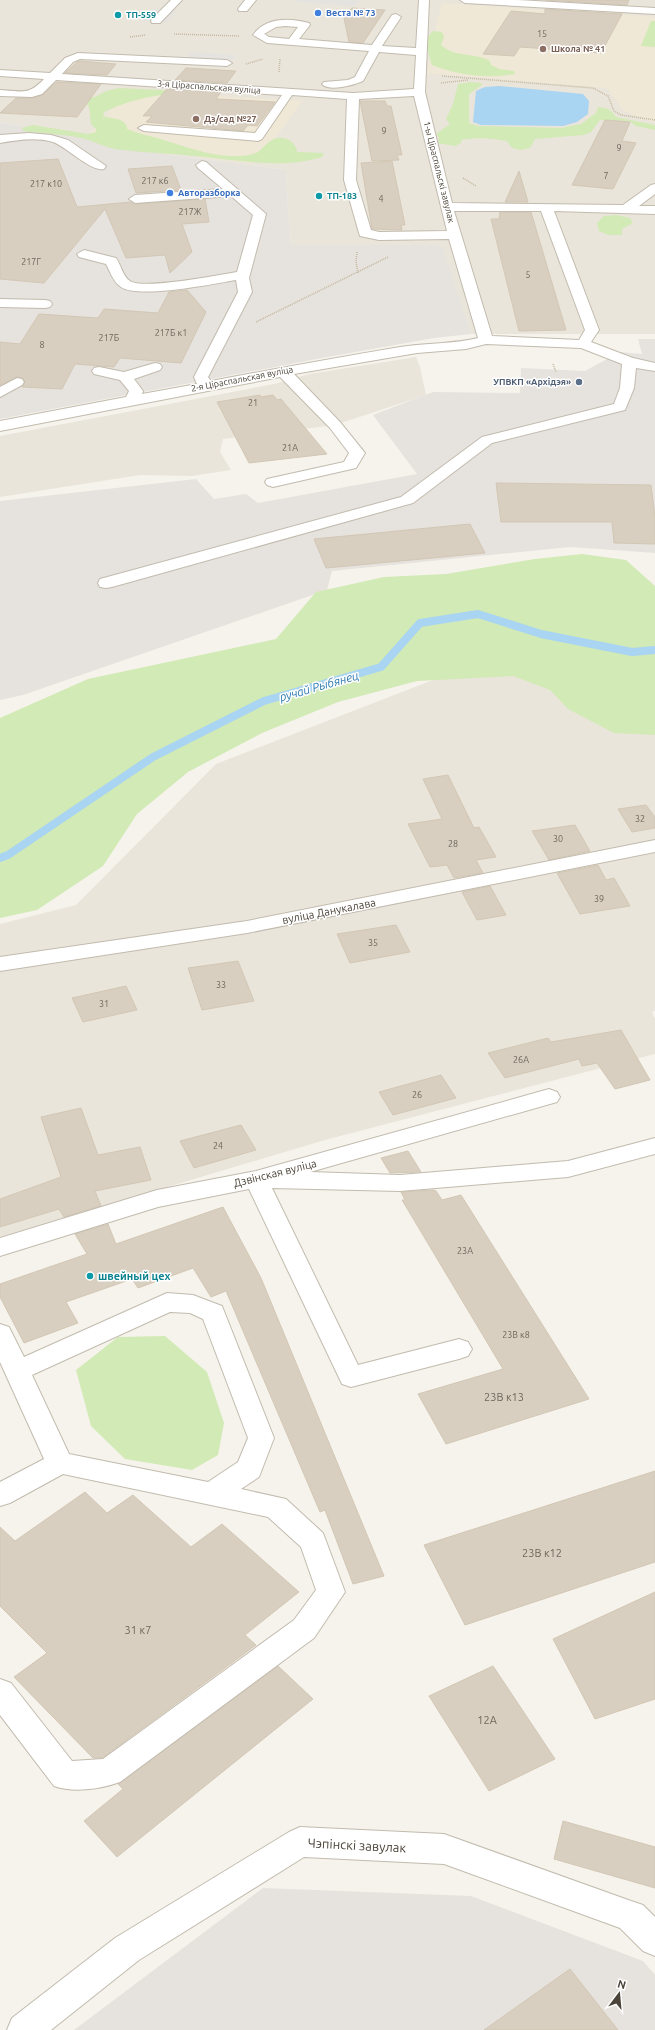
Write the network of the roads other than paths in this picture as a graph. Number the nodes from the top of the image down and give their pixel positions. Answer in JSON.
{"nodes":[{"id":1,"x":178,"y":0,"type":"edge"},
{"id":2,"x":251,"y":0,"type":"edge"},
{"id":3,"x":424,"y":0,"type":"edge"},
{"id":4,"x":465,"y":0,"type":"edge"},
{"id":5,"x":482,"y":1,"type":"junction"},
{"id":6,"x":243,"y":9,"type":"dead end"},
{"id":7,"x":655,"y":11,"type":"edge"},
{"id":8,"x":594,"y":13,"type":"dead end"},
{"id":9,"x":396,"y":17,"type":"dead end"},
{"id":10,"x":156,"y":21,"type":"dead end"},
{"id":11,"x":292,"y":42,"type":"junction"},
{"id":12,"x":375,"y":49,"type":"junction"},
{"id":13,"x":421,"y":52,"type":"junction"},
{"id":14,"x":227,"y":63,"type":"road end"},
{"id":15,"x":0,"y":73,"type":"edge"},
{"id":16,"x":52,"y":77,"type":"junction"},
{"id":17,"x":303,"y":83,"type":"dead end"},
{"id":18,"x":419,"y":84,"type":"junction"},
{"id":19,"x":289,"y":92,"type":"junction"},
{"id":20,"x":0,"y":93,"type":"edge"},
{"id":21,"x":353,"y":96,"type":"junction"},
{"id":22,"x":144,"y":128,"type":"dead end"},
{"id":23,"x":0,"y":139,"type":"edge"},
{"id":24,"x":202,"y":165,"type":"dead end"},
{"id":25,"x":100,"y":166,"type":"dead end"},
{"id":26,"x":655,"y":188,"type":"edge"},
{"id":27,"x":234,"y":192,"type":"junction"},
{"id":28,"x":135,"y":199,"type":"dead end"},
{"id":29,"x":448,"y":207,"type":"junction"},
{"id":30,"x":546,"y":207,"type":"junction"},
{"id":31,"x":625,"y":210,"type":"junction"},
{"id":32,"x":655,"y":210,"type":"edge"},
{"id":33,"x":454,"y":235,"type":"junction"},
{"id":34,"x":84,"y":254,"type":"dead end"},
{"id":35,"x":242,"y":275,"type":"junction"},
{"id":36,"x":0,"y":303,"type":"edge"},
{"id":37,"x":45,"y":304,"type":"dead end"},
{"id":38,"x":486,"y":340,"type":"junction"},
{"id":39,"x":584,"y":344,"type":"junction"},
{"id":40,"x":629,"y":362,"type":"junction"},
{"id":41,"x":655,"y":367,"type":"edge"},
{"id":42,"x":155,"y":368,"type":"dead end"},
{"id":43,"x":99,"y":371,"type":"dead end"},
{"id":44,"x":283,"y":371,"type":"junction"},
{"id":45,"x":125,"y":376,"type":"junction"},
{"id":46,"x":18,"y":382,"type":"dead end"},
{"id":47,"x":206,"y":386,"type":"junction"},
{"id":48,"x":0,"y":393,"type":"edge"},
{"id":49,"x":132,"y":400,"type":"junction"},
{"id":50,"x":0,"y":426,"type":"edge"},
{"id":51,"x":273,"y":482,"type":"dead end"},
{"id":52,"x":106,"y":583,"type":"dead end"},
{"id":53,"x":655,"y":846,"type":"edge"},
{"id":54,"x":0,"y":964,"type":"edge"},
{"id":55,"x":549,"y":1097,"type":"dead end"},
{"id":56,"x":655,"y":1146,"type":"edge"},
{"id":57,"x":256,"y":1179,"type":"junction"},
{"id":58,"x":0,"y":1247,"type":"edge"},
{"id":59,"x":459,"y":1349,"type":"dead end"},
{"id":60,"x":6,"y":1352,"type":"edge"},
{"id":61,"x":60,"y":1463,"type":"junction"},
{"id":62,"x":212,"y":1494,"type":"junction"},
{"id":63,"x":0,"y":1495,"type":"edge"},
{"id":64,"x":0,"y":1692,"type":"edge"},
{"id":65,"x":655,"y":1940,"type":"edge"},
{"id":66,"x":24,"y":2030,"type":"edge"}],
"edges":[{"from":1,"to":10,"type":"street"},
{"from":2,"to":6,"type":"street"},
{"from":3,"to":13,"type":"street","name":"1-ы Ціраспальскі завулак"},
{"from":4,"to":5,"type":"street"},
{"from":5,"to":7,"type":"street"},
{"from":5,"to":8,"type":"street"},
{"from":9,"to":12,"type":"street"},
{"from":11,"to":11,"type":"street"},
{"from":11,"to":12,"type":"street"},
{"from":12,"to":13,"type":"street"},
{"from":12,"to":17,"type":"street"},
{"from":13,"to":18,"type":"street","name":"1-ы Ціраспальскі завулак"},
{"from":14,"to":16,"type":"street"},
{"from":15,"to":16,"type":"street","name":"3-я Ціраспальская вуліца"},
{"from":16,"to":19,"type":"street","name":"3-я Ціраспальская вуліца"},
{"from":16,"to":20,"type":"street"},
{"from":18,"to":21,"type":"street","name":"3-я Ціраспальская вуліца"},
{"from":18,"to":29,"type":"street","name":"1-ы Ціраспальскі завулак"},
{"from":19,"to":21,"type":"street","name":"3-я Ціраспальская вуліца"},
{"from":19,"to":22,"type":"street"},
{"from":21,"to":33,"type":"street"},
{"from":23,"to":25,"type":"street"},
{"from":24,"to":27,"type":"street"},
{"from":26,"to":31,"type":"street"},
{"from":27,"to":28,"type":"street"},
{"from":27,"to":35,"type":"street"},
{"from":29,"to":30,"type":"street"},
{"from":29,"to":33,"type":"street","name":"1-ы Ціраспальскі завулак"},
{"from":30,"to":31,"type":"street"},
{"from":30,"to":39,"type":"street"},
{"from":31,"to":32,"type":"street"},
{"from":33,"to":38,"type":"street","name":"1-ы Ціраспальскі завулак"},
{"from":34,"to":35,"type":"street"},
{"from":35,"to":47,"type":"street"},
{"from":36,"to":37,"type":"street"},
{"from":38,"to":39,"type":"street","name":"2-я Ціраспальская вуліца"},
{"from":38,"to":44,"type":"street","name":"2-я Ціраспальская вуліца"},
{"from":39,"to":40,"type":"street","name":"2-я Ціраспальская вуліца"},
{"from":40,"to":41,"type":"street","name":"2-я Ціраспальская вуліца"},
{"from":40,"to":52,"type":"street"},
{"from":42,"to":45,"type":"street"},
{"from":43,"to":45,"type":"street"},
{"from":44,"to":47,"type":"street","name":"2-я Ціраспальская вуліца"},
{"from":44,"to":51,"type":"street"},
{"from":45,"to":49,"type":"street"},
{"from":46,"to":48,"type":"street"},
{"from":47,"to":49,"type":"street","name":"2-я Ціраспальская вуліца"},
{"from":49,"to":50,"type":"street","name":"2-я Ціраспальская вуліца"},
{"from":53,"to":54,"type":"street","name":"вуліца Данукалава"},
{"from":55,"to":57,"type":"street","name":"Дзвінская вуліца"},
{"from":56,"to":57,"type":"street"},
{"from":57,"to":58,"type":"street","name":"Дзвінская вуліца"},
{"from":57,"to":59,"type":"street"},
{"from":60,"to":61,"type":"street"},
{"from":60,"to":62,"type":"street"},
{"from":61,"to":62,"type":"street"},
{"from":61,"to":63,"type":"street"},
{"from":62,"to":64,"type":"street"},
{"from":65,"to":66,"type":"street","name":"Чэпінскі завулак"}]}
